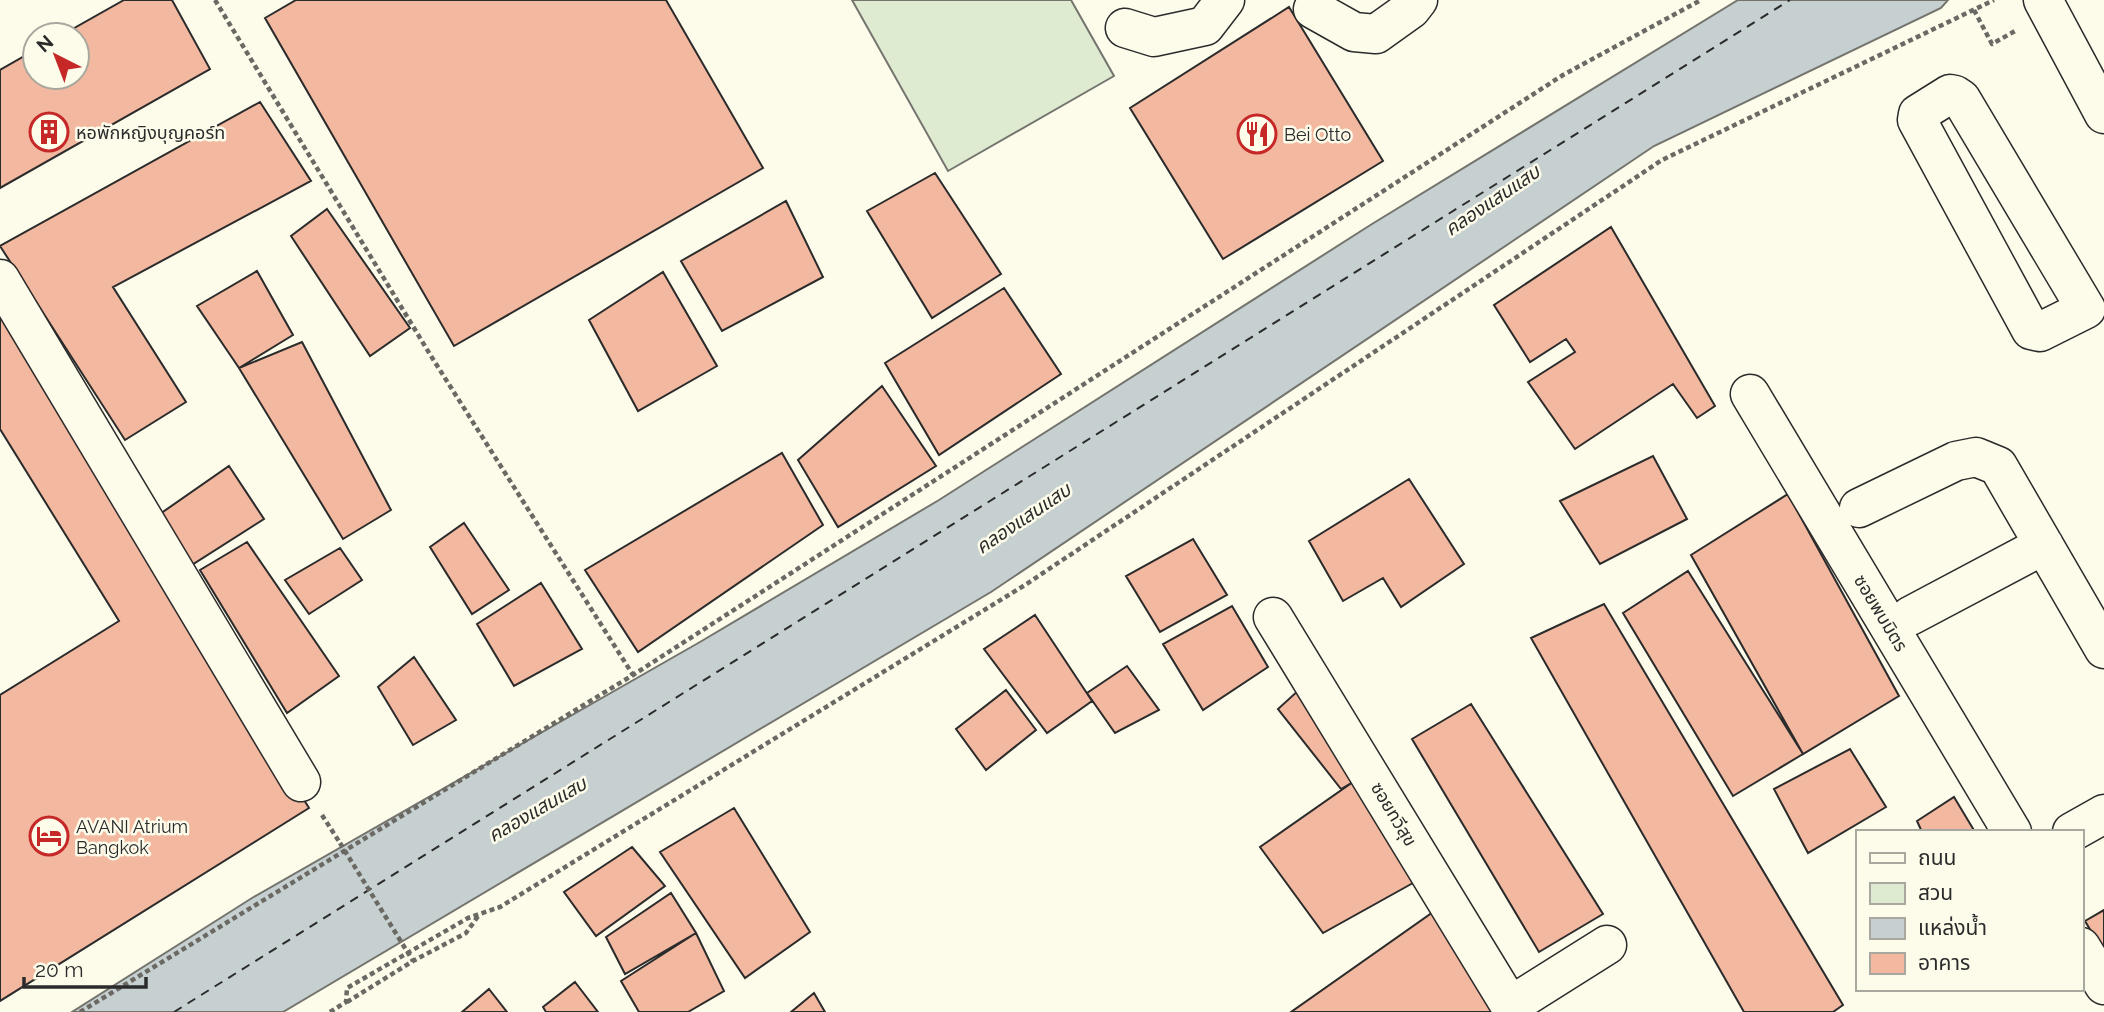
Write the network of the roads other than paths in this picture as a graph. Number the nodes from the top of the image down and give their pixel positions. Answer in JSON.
{"nodes":[{"id":1,"x":1225,"y":0,"type":"edge"},
{"id":2,"x":1418,"y":0,"type":"edge"},
{"id":3,"x":1313,"y":9,"type":"dead end"},
{"id":4,"x":2032,"y":13,"type":"edge"},
{"id":5,"x":1125,"y":27,"type":"dead end"},
{"id":6,"x":2104,"y":114,"type":"edge"},
{"id":7,"x":0,"y":279,"type":"edge"},
{"id":8,"x":2095,"y":313,"type":"edge"},
{"id":9,"x":1750,"y":394,"type":"dead end"},
{"id":10,"x":1859,"y":508,"type":"dead end"},
{"id":11,"x":2044,"y":545,"type":"junction"},
{"id":12,"x":1910,"y":615,"type":"dead end"},
{"id":13,"x":1273,"y":617,"type":"dead end"},
{"id":14,"x":2104,"y":649,"type":"edge"},
{"id":15,"x":301,"y":782,"type":"dead end"},
{"id":16,"x":2104,"y":814,"type":"edge"},
{"id":17,"x":2011,"y":830,"type":"edge"},
{"id":18,"x":2076,"y":830,"type":"edge"},
{"id":19,"x":1607,"y":945,"type":"dead end"},
{"id":20,"x":2083,"y":950,"type":"edge"},
{"id":21,"x":2104,"y":985,"type":"edge"},
{"id":22,"x":1512,"y":1009,"type":"edge"}],
"edges":[{"from":1,"to":5,"type":"street"},
{"from":2,"to":3,"type":"street"},
{"from":4,"to":6,"type":"street"},
{"from":7,"to":15,"type":"street"},
{"from":8,"to":8,"type":"street"},
{"from":9,"to":17,"type":"street","name":"ซอยพบมิตร"},
{"from":10,"to":11,"type":"street"},
{"from":11,"to":12,"type":"street"},
{"from":11,"to":14,"type":"street"},
{"from":13,"to":22,"type":"street","name":"ซอยทวีสุข"},
{"from":16,"to":18,"type":"street"},
{"from":19,"to":22,"type":"street"},
{"from":20,"to":21,"type":"street"}]}
